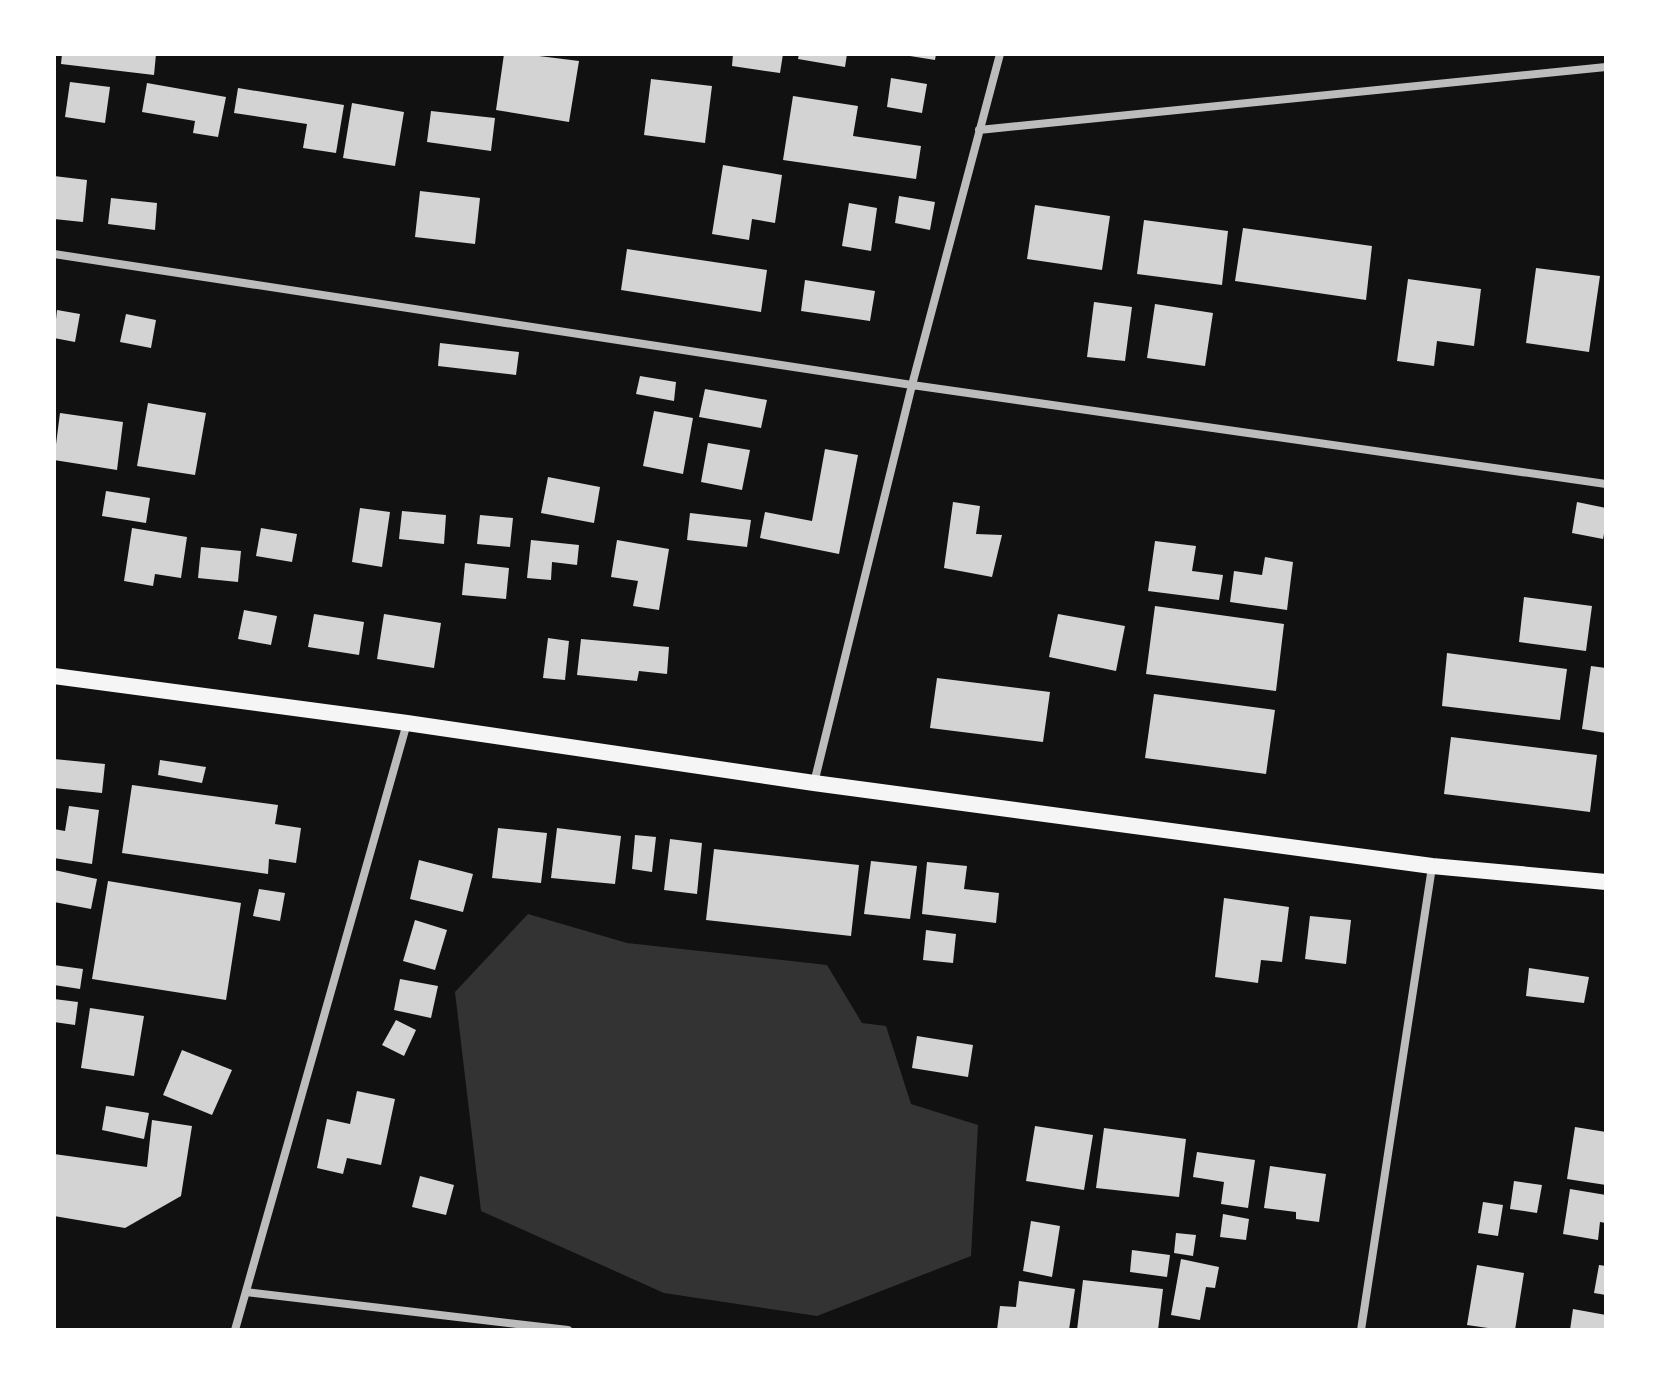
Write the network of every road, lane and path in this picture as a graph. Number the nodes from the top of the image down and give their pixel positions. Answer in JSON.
{"nodes":[{"id":1,"x":1000,"y":54,"type":"edge"},
{"id":2,"x":1606,"y":67,"type":"edge"},
{"id":3,"x":979,"y":130,"type":"junction"},
{"id":4,"x":54,"y":254,"type":"edge"},
{"id":5,"x":912,"y":385,"type":"junction"},
{"id":6,"x":1606,"y":484,"type":"edge"},
{"id":7,"x":54,"y":676,"type":"edge"},
{"id":8,"x":407,"y":723,"type":"junction"},
{"id":9,"x":814,"y":783,"type":"junction"},
{"id":10,"x":1432,"y":866,"type":"junction"},
{"id":11,"x":1606,"y":882,"type":"edge"},
{"id":12,"x":246,"y":1292,"type":"junction"},
{"id":13,"x":235,"y":1330,"type":"edge"},
{"id":14,"x":568,"y":1330,"type":"edge"},
{"id":15,"x":1361,"y":1330,"type":"edge"}],
"edges":[{"from":1,"to":3,"type":"street"},
{"from":2,"to":3,"type":"street"},
{"from":3,"to":5,"type":"street"},
{"from":4,"to":5,"type":"street"},
{"from":5,"to":6,"type":"street"},
{"from":5,"to":9,"type":"street"},
{"from":7,"to":8,"type":"main road"},
{"from":8,"to":9,"type":"main road"},
{"from":8,"to":12,"type":"street"},
{"from":9,"to":10,"type":"main road"},
{"from":10,"to":11,"type":"main road"},
{"from":10,"to":15,"type":"street"},
{"from":12,"to":13,"type":"street"},
{"from":12,"to":14,"type":"street"}]}
